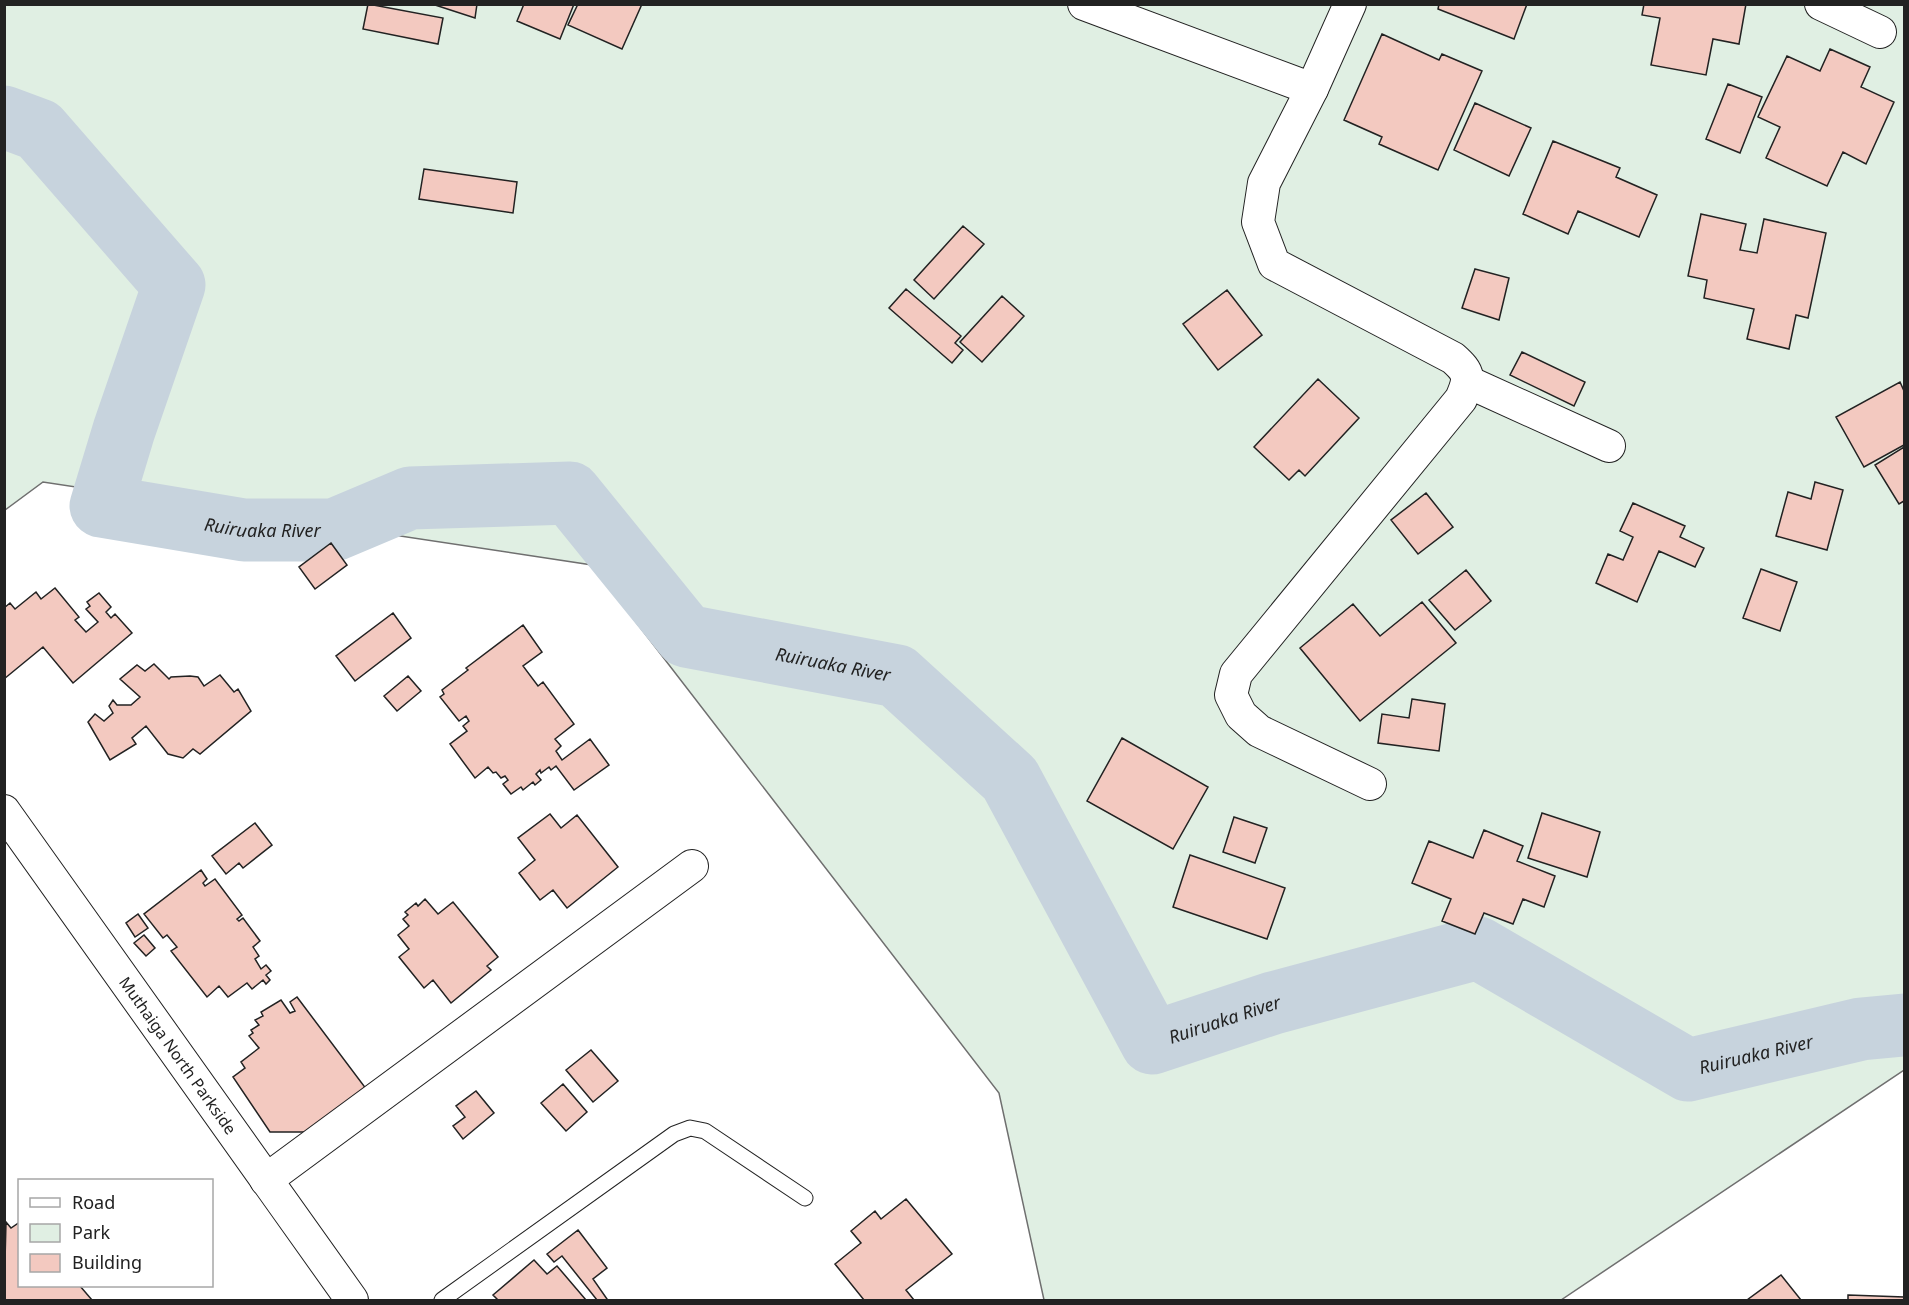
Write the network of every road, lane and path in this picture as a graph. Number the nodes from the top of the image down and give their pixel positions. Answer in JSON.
{"nodes":[{"id":1,"x":1084,"y":4,"type":"edge"},
{"id":2,"x":1350,"y":4,"type":"edge"},
{"id":3,"x":1821,"y":4,"type":"edge"},
{"id":4,"x":1880,"y":32,"type":"dead end"},
{"id":5,"x":1312,"y":89,"type":"junction"},
{"id":6,"x":1468,"y":382,"type":"junction"},
{"id":7,"x":1609,"y":446,"type":"dead end"},
{"id":8,"x":1370,"y":784,"type":"dead end"},
{"id":9,"x":4,"y":811,"type":"edge"},
{"id":10,"x":692,"y":866,"type":"dead end"},
{"id":11,"x":266,"y":1180,"type":"junction"},
{"id":12,"x":805,"y":1198,"type":"dead end"},
{"id":13,"x":352,"y":1300,"type":"edge"},
{"id":14,"x":442,"y":1300,"type":"edge"}],
"edges":[{"from":1,"to":5,"type":"street"},
{"from":2,"to":5,"type":"street"},
{"from":3,"to":4,"type":"street"},
{"from":5,"to":6,"type":"street"},
{"from":6,"to":7,"type":"street"},
{"from":6,"to":8,"type":"street"},
{"from":9,"to":11,"type":"street","name":"Muthaiga North Parkside"},
{"from":10,"to":11,"type":"street"},
{"from":11,"to":13,"type":"street","name":"Muthaiga North Parkside"},
{"from":12,"to":14,"type":"lane"}]}
